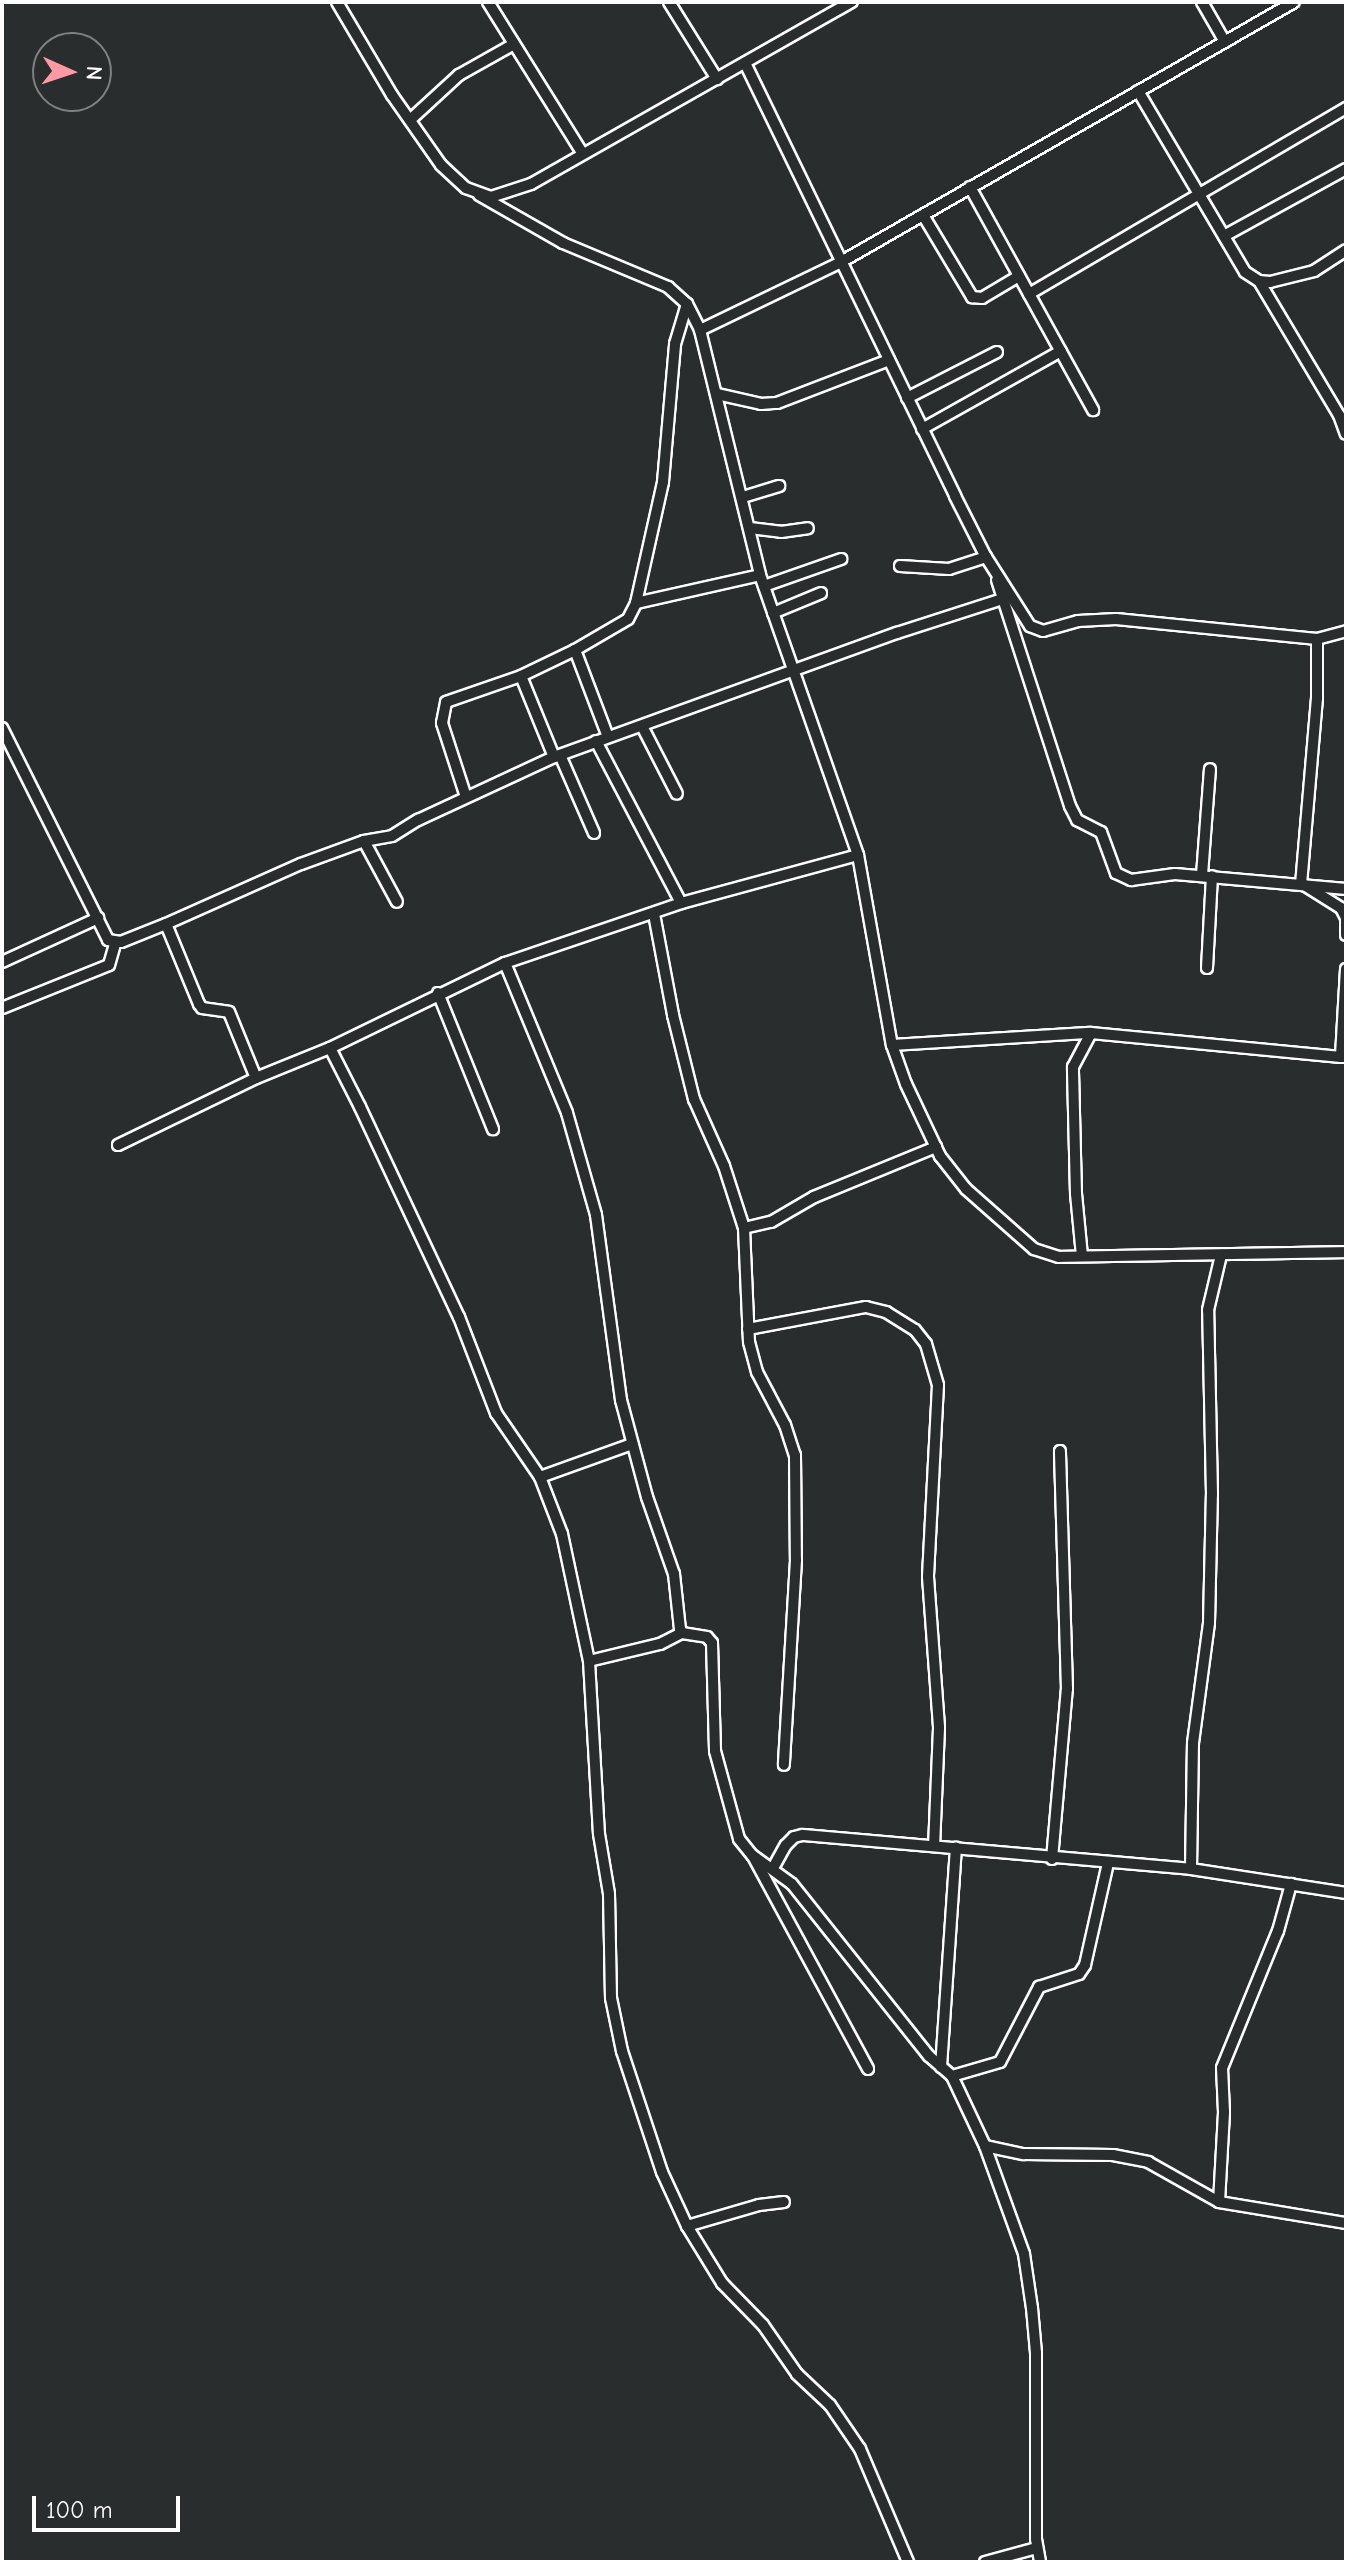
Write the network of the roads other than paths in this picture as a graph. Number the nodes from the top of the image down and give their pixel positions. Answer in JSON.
{"nodes":[{"id":1,"x":337,"y":2,"type":"edge"},
{"id":2,"x":488,"y":2,"type":"edge"},
{"id":3,"x":669,"y":2,"type":"edge"},
{"id":4,"x":852,"y":2,"type":"edge"},
{"id":5,"x":1202,"y":2,"type":"edge"},
{"id":6,"x":1294,"y":2,"type":"edge"},
{"id":7,"x":1225,"y":42,"type":"junction"},
{"id":8,"x":514,"y":44,"type":"junction"},
{"id":9,"x":745,"y":63,"type":"junction"},
{"id":10,"x":717,"y":79,"type":"junction"},
{"id":11,"x":1138,"y":91,"type":"junction"},
{"id":12,"x":1346,"y":108,"type":"edge"},
{"id":13,"x":410,"y":120,"type":"junction"},
{"id":14,"x":583,"y":154,"type":"junction"},
{"id":15,"x":1346,"y":169,"type":"edge"},
{"id":16,"x":970,"y":187,"type":"junction"},
{"id":17,"x":1199,"y":192,"type":"junction"},
{"id":18,"x":479,"y":195,"type":"junction"},
{"id":19,"x":923,"y":215,"type":"junction"},
{"id":20,"x":1224,"y":236,"type":"junction"},
{"id":21,"x":1346,"y":250,"type":"edge"},
{"id":22,"x":841,"y":262,"type":"junction"},
{"id":23,"x":1019,"y":276,"type":"junction"},
{"id":24,"x":1259,"y":281,"type":"junction"},
{"id":25,"x":1029,"y":294,"type":"junction"},
{"id":26,"x":687,"y":304,"type":"junction"},
{"id":27,"x":700,"y":330,"type":"junction"},
{"id":28,"x":1061,"y":351,"type":"junction"},
{"id":29,"x":997,"y":352,"type":"dead end"},
{"id":30,"x":889,"y":360,"type":"junction"},
{"id":31,"x":717,"y":394,"type":"junction"},
{"id":32,"x":907,"y":398,"type":"junction"},
{"id":33,"x":1093,"y":410,"type":"dead end"},
{"id":34,"x":1342,"y":414,"type":"edge"},
{"id":35,"x":922,"y":429,"type":"junction"},
{"id":36,"x":1346,"y":434,"type":"edge"},
{"id":37,"x":779,"y":486,"type":"dead end"},
{"id":38,"x":743,"y":497,"type":"junction"},
{"id":39,"x":750,"y":528,"type":"junction"},
{"id":40,"x":808,"y":528,"type":"dead end"},
{"id":41,"x":986,"y":557,"type":"junction"},
{"id":42,"x":841,"y":559,"type":"dead end"},
{"id":43,"x":900,"y":566,"type":"dead end"},
{"id":44,"x":996,"y":574,"type":"junction"},
{"id":45,"x":762,"y":581,"type":"junction"},
{"id":46,"x":821,"y":593,"type":"dead end"},
{"id":47,"x":1002,"y":599,"type":"junction"},
{"id":48,"x":636,"y":603,"type":"junction"},
{"id":49,"x":773,"y":613,"type":"junction"},
{"id":50,"x":1346,"y":631,"type":"edge"},
{"id":51,"x":1317,"y":639,"type":"junction"},
{"id":52,"x":575,"y":650,"type":"junction"},
{"id":53,"x":794,"y":670,"type":"junction"},
{"id":54,"x":521,"y":676,"type":"junction"},
{"id":55,"x":642,"y":726,"type":"junction"},
{"id":56,"x":2,"y":728,"type":"edge"},
{"id":57,"x":608,"y":737,"type":"junction"},
{"id":58,"x":596,"y":741,"type":"junction"},
{"id":59,"x":557,"y":756,"type":"junction"},
{"id":60,"x":1210,"y":769,"type":"dead end"},
{"id":61,"x":677,"y":794,"type":"dead end"},
{"id":62,"x":466,"y":797,"type":"junction"},
{"id":63,"x":594,"y":833,"type":"dead end"},
{"id":64,"x":364,"y":841,"type":"junction"},
{"id":65,"x":858,"y":855,"type":"junction"},
{"id":66,"x":1207,"y":876,"type":"junction"},
{"id":67,"x":1301,"y":883,"type":"junction"},
{"id":68,"x":1346,"y":889,"type":"edge"},
{"id":69,"x":397,"y":902,"type":"dead end"},
{"id":70,"x":681,"y":903,"type":"junction"},
{"id":71,"x":654,"y":914,"type":"junction"},
{"id":72,"x":98,"y":918,"type":"junction"},
{"id":73,"x":166,"y":924,"type":"junction"},
{"id":74,"x":1346,"y":935,"type":"edge"},
{"id":75,"x":115,"y":944,"type":"junction"},
{"id":76,"x":2,"y":962,"type":"edge"},
{"id":77,"x":505,"y":963,"type":"junction"},
{"id":78,"x":1207,"y":968,"type":"dead end"},
{"id":79,"x":1346,"y":969,"type":"edge"},
{"id":80,"x":438,"y":993,"type":"junction"},
{"id":81,"x":2,"y":1008,"type":"edge"},
{"id":82,"x":1091,"y":1033,"type":"junction"},
{"id":83,"x":892,"y":1045,"type":"junction"},
{"id":84,"x":330,"y":1048,"type":"junction"},
{"id":85,"x":1344,"y":1057,"type":"edge"},
{"id":86,"x":256,"y":1078,"type":"junction"},
{"id":87,"x":493,"y":1129,"type":"dead end"},
{"id":88,"x":118,"y":1145,"type":"dead end"},
{"id":89,"x":936,"y":1147,"type":"junction"},
{"id":90,"x":744,"y":1228,"type":"junction"},
{"id":91,"x":1346,"y":1252,"type":"edge"},
{"id":92,"x":1221,"y":1255,"type":"junction"},
{"id":93,"x":1082,"y":1256,"type":"junction"},
{"id":94,"x":748,"y":1329,"type":"junction"},
{"id":95,"x":632,"y":1444,"type":"junction"},
{"id":96,"x":1060,"y":1451,"type":"dead end"},
{"id":97,"x":540,"y":1477,"type":"junction"},
{"id":98,"x":682,"y":1633,"type":"junction"},
{"id":99,"x":589,"y":1661,"type":"junction"},
{"id":100,"x":784,"y":1765,"type":"dead end"},
{"id":101,"x":934,"y":1846,"type":"junction"},
{"id":102,"x":956,"y":1848,"type":"junction"},
{"id":103,"x":752,"y":1855,"type":"junction"},
{"id":104,"x":1052,"y":1859,"type":"junction"},
{"id":105,"x":1108,"y":1863,"type":"junction"},
{"id":106,"x":773,"y":1868,"type":"junction"},
{"id":107,"x":1191,"y":1869,"type":"junction"},
{"id":108,"x":1291,"y":1884,"type":"junction"},
{"id":109,"x":1346,"y":1893,"type":"edge"},
{"id":110,"x":941,"y":2067,"type":"junction"},
{"id":111,"x":868,"y":2069,"type":"dead end"},
{"id":112,"x":952,"y":2076,"type":"junction"},
{"id":113,"x":985,"y":2146,"type":"junction"},
{"id":114,"x":784,"y":2202,"type":"dead end"},
{"id":115,"x":1219,"y":2202,"type":"junction"},
{"id":116,"x":1346,"y":2223,"type":"edge"},
{"id":117,"x":687,"y":2226,"type":"junction"},
{"id":118,"x":1037,"y":2548,"type":"junction"},
{"id":119,"x":908,"y":2562,"type":"edge"},
{"id":120,"x":985,"y":2562,"type":"edge"},
{"id":121,"x":1040,"y":2562,"type":"edge"}],
"edges":[{"from":1,"to":13,"type":"street"},
{"from":2,"to":8,"type":"street"},
{"from":3,"to":10,"type":"street"},
{"from":4,"to":9,"type":"street"},
{"from":5,"to":7,"type":"street"},
{"from":6,"to":7,"type":"street"},
{"from":7,"to":11,"type":"street"},
{"from":8,"to":13,"type":"street"},
{"from":8,"to":14,"type":"street"},
{"from":9,"to":10,"type":"street"},
{"from":9,"to":22,"type":"street"},
{"from":10,"to":14,"type":"street"},
{"from":11,"to":16,"type":"street"},
{"from":11,"to":17,"type":"street"},
{"from":12,"to":17,"type":"street"},
{"from":13,"to":18,"type":"street"},
{"from":14,"to":18,"type":"street"},
{"from":15,"to":20,"type":"street"},
{"from":16,"to":19,"type":"street"},
{"from":16,"to":23,"type":"street"},
{"from":17,"to":20,"type":"street"},
{"from":17,"to":25,"type":"street"},
{"from":18,"to":26,"type":"street"},
{"from":19,"to":22,"type":"street"},
{"from":19,"to":23,"type":"street"},
{"from":20,"to":24,"type":"street"},
{"from":21,"to":24,"type":"street"},
{"from":22,"to":27,"type":"street"},
{"from":22,"to":30,"type":"street"},
{"from":23,"to":25,"type":"street"},
{"from":24,"to":34,"type":"street"},
{"from":25,"to":28,"type":"street"},
{"from":26,"to":27,"type":"street"},
{"from":26,"to":48,"type":"street"},
{"from":27,"to":31,"type":"street"},
{"from":28,"to":33,"type":"street"},
{"from":28,"to":35,"type":"street"},
{"from":29,"to":32,"type":"street"},
{"from":30,"to":31,"type":"street"},
{"from":30,"to":32,"type":"street"},
{"from":31,"to":38,"type":"street"},
{"from":32,"to":35,"type":"street"},
{"from":34,"to":36,"type":"street"},
{"from":35,"to":41,"type":"street"},
{"from":37,"to":38,"type":"street"},
{"from":38,"to":39,"type":"street"},
{"from":39,"to":40,"type":"street"},
{"from":39,"to":45,"type":"street"},
{"from":41,"to":43,"type":"street"},
{"from":41,"to":44,"type":"street"},
{"from":42,"to":45,"type":"street"},
{"from":44,"to":47,"type":"street"},
{"from":44,"to":51,"type":"street"},
{"from":45,"to":48,"type":"street"},
{"from":45,"to":49,"type":"street"},
{"from":46,"to":49,"type":"street"},
{"from":47,"to":53,"type":"street"},
{"from":47,"to":66,"type":"street"},
{"from":48,"to":52,"type":"street"},
{"from":49,"to":53,"type":"street"},
{"from":50,"to":51,"type":"street"},
{"from":51,"to":67,"type":"street"},
{"from":52,"to":54,"type":"street"},
{"from":52,"to":57,"type":"street"},
{"from":53,"to":55,"type":"street"},
{"from":53,"to":65,"type":"street"},
{"from":54,"to":59,"type":"street"},
{"from":54,"to":62,"type":"street"},
{"from":55,"to":57,"type":"street"},
{"from":55,"to":61,"type":"street"},
{"from":56,"to":72,"type":"street"},
{"from":57,"to":58,"type":"street"},
{"from":58,"to":59,"type":"street"},
{"from":58,"to":70,"type":"street"},
{"from":59,"to":62,"type":"street"},
{"from":59,"to":63,"type":"street"},
{"from":60,"to":66,"type":"street"},
{"from":62,"to":64,"type":"street"},
{"from":64,"to":69,"type":"street"},
{"from":64,"to":73,"type":"street"},
{"from":65,"to":70,"type":"street"},
{"from":65,"to":83,"type":"street"},
{"from":66,"to":67,"type":"street"},
{"from":66,"to":78,"type":"street"},
{"from":67,"to":68,"type":"street"},
{"from":67,"to":74,"type":"street"},
{"from":70,"to":71,"type":"street"},
{"from":71,"to":77,"type":"street"},
{"from":71,"to":90,"type":"street"},
{"from":72,"to":75,"type":"street"},
{"from":72,"to":76,"type":"street"},
{"from":73,"to":75,"type":"street"},
{"from":73,"to":86,"type":"street"},
{"from":75,"to":81,"type":"street"},
{"from":77,"to":80,"type":"street"},
{"from":77,"to":95,"type":"street"},
{"from":79,"to":85,"type":"street"},
{"from":80,"to":84,"type":"street"},
{"from":80,"to":87,"type":"street"},
{"from":82,"to":83,"type":"street"},
{"from":82,"to":85,"type":"street"},
{"from":82,"to":93,"type":"street"},
{"from":83,"to":89,"type":"street"},
{"from":84,"to":86,"type":"street"},
{"from":84,"to":97,"type":"street"},
{"from":86,"to":88,"type":"street"},
{"from":89,"to":90,"type":"street"},
{"from":89,"to":93,"type":"street"},
{"from":90,"to":94,"type":"street"},
{"from":91,"to":92,"type":"street"},
{"from":92,"to":93,"type":"street"},
{"from":92,"to":107,"type":"street"},
{"from":94,"to":100,"type":"street"},
{"from":94,"to":101,"type":"street"},
{"from":95,"to":97,"type":"street"},
{"from":95,"to":98,"type":"street"},
{"from":96,"to":104,"type":"street"},
{"from":97,"to":99,"type":"street"},
{"from":98,"to":99,"type":"street"},
{"from":98,"to":103,"type":"street"},
{"from":99,"to":117,"type":"street"},
{"from":101,"to":102,"type":"street"},
{"from":101,"to":106,"type":"street"},
{"from":102,"to":104,"type":"street"},
{"from":102,"to":110,"type":"street"},
{"from":103,"to":106,"type":"street"},
{"from":103,"to":111,"type":"street"},
{"from":104,"to":105,"type":"street"},
{"from":105,"to":107,"type":"street"},
{"from":105,"to":112,"type":"street"},
{"from":106,"to":110,"type":"street"},
{"from":107,"to":108,"type":"street"},
{"from":108,"to":109,"type":"street"},
{"from":108,"to":115,"type":"street"},
{"from":110,"to":112,"type":"street"},
{"from":112,"to":113,"type":"street"},
{"from":113,"to":115,"type":"street"},
{"from":113,"to":118,"type":"street"},
{"from":114,"to":117,"type":"street"},
{"from":115,"to":116,"type":"street"},
{"from":117,"to":119,"type":"street"},
{"from":118,"to":120,"type":"street"},
{"from":118,"to":121,"type":"street"}]}
